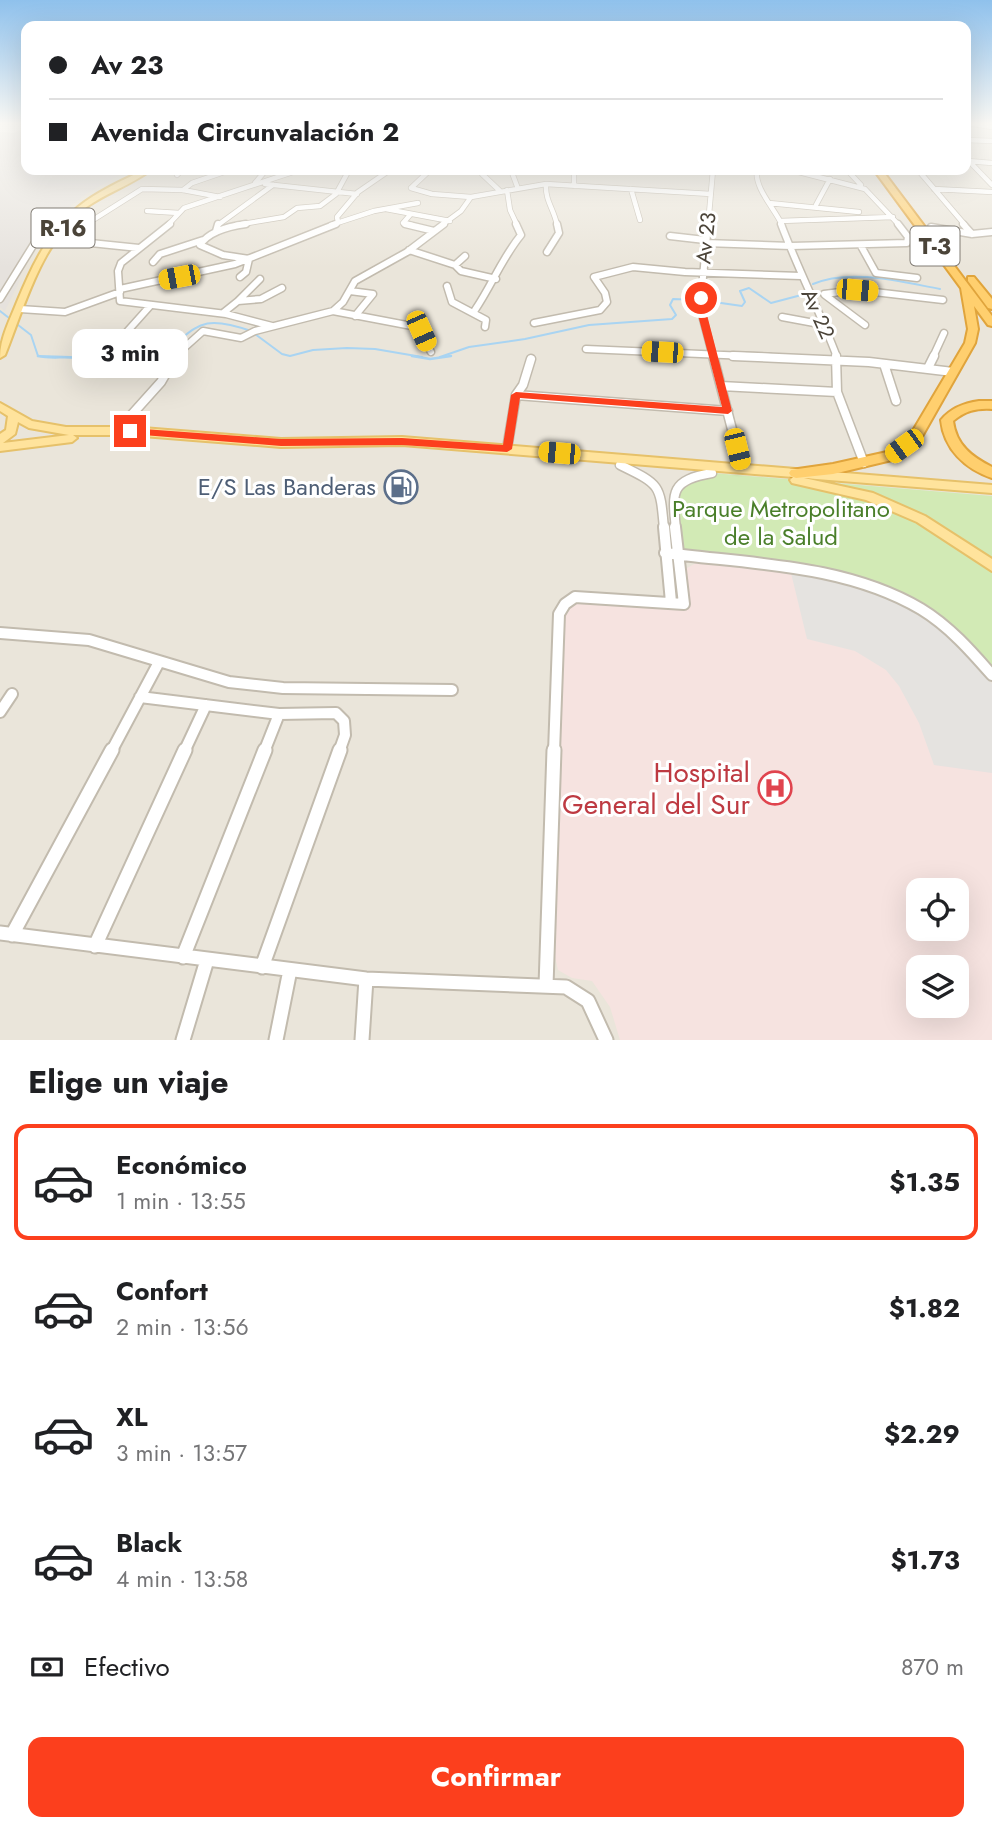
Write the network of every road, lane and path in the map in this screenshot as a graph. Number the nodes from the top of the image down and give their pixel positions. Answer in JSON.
{"nodes":[{"id":1,"x":979,"y":172,"type":"edge"},
{"id":2,"x":127,"y":175,"type":"edge"},
{"id":3,"x":139,"y":175,"type":"edge"},
{"id":4,"x":215,"y":175,"type":"edge"},
{"id":5,"x":262,"y":175,"type":"edge"},
{"id":6,"x":283,"y":175,"type":"edge"},
{"id":7,"x":346,"y":175,"type":"edge"},
{"id":8,"x":383,"y":175,"type":"edge"},
{"id":9,"x":423,"y":175,"type":"edge"},
{"id":10,"x":483,"y":175,"type":"edge"},
{"id":11,"x":513,"y":175,"type":"edge"},
{"id":12,"x":574,"y":175,"type":"edge"},
{"id":13,"x":712,"y":175,"type":"edge"},
{"id":14,"x":756,"y":175,"type":"edge"},
{"id":15,"x":818,"y":175,"type":"edge"},
{"id":16,"x":851,"y":175,"type":"edge"},
{"id":17,"x":882,"y":175,"type":"edge"},
{"id":18,"x":892,"y":175,"type":"edge"},
{"id":19,"x":922,"y":175,"type":"edge"},
{"id":20,"x":830,"y":179,"type":"junction"},
{"id":21,"x":159,"y":180,"type":"dead end"},
{"id":22,"x":255,"y":184,"type":"junction"},
{"id":23,"x":546,"y":184,"type":"junction"},
{"id":24,"x":273,"y":185,"type":"junction"},
{"id":25,"x":992,"y":185,"type":"edge"},
{"id":26,"x":517,"y":186,"type":"junction"},
{"id":27,"x":574,"y":186,"type":"junction"},
{"id":28,"x":150,"y":189,"type":"junction"},
{"id":29,"x":631,"y":189,"type":"junction"},
{"id":30,"x":864,"y":189,"type":"junction"},
{"id":31,"x":934,"y":189,"type":"junction"},
{"id":32,"x":183,"y":190,"type":"junction"},
{"id":33,"x":504,"y":190,"type":"junction"},
{"id":34,"x":337,"y":191,"type":"junction"},
{"id":35,"x":992,"y":192,"type":"edge"},
{"id":36,"x":357,"y":194,"type":"junction"},
{"id":37,"x":432,"y":194,"type":"junction"},
{"id":38,"x":710,"y":194,"type":"junction"},
{"id":39,"x":220,"y":197,"type":"junction"},
{"id":40,"x":471,"y":197,"type":"junction"},
{"id":41,"x":418,"y":203,"type":"junction"},
{"id":42,"x":769,"y":203,"type":"junction"},
{"id":43,"x":816,"y":205,"type":"junction"},
{"id":44,"x":830,"y":208,"type":"junction"},
{"id":45,"x":386,"y":209,"type":"junction"},
{"id":46,"x":147,"y":211,"type":"dead end"},
{"id":47,"x":859,"y":212,"type":"dead end"},
{"id":48,"x":180,"y":213,"type":"junction"},
{"id":49,"x":402,"y":214,"type":"junction"},
{"id":50,"x":410,"y":215,"type":"junction"},
{"id":51,"x":839,"y":218,"type":"junction"},
{"id":52,"x":894,"y":219,"type":"junction"},
{"id":53,"x":640,"y":220,"type":"dead end"},
{"id":54,"x":450,"y":221,"type":"junction"},
{"id":55,"x":780,"y":221,"type":"junction"},
{"id":56,"x":338,"y":222,"type":"junction"},
{"id":57,"x":917,"y":222,"type":"junction"},
{"id":58,"x":216,"y":231,"type":"junction"},
{"id":59,"x":434,"y":231,"type":"junction"},
{"id":60,"x":934,"y":231,"type":"junction"},
{"id":61,"x":951,"y":232,"type":"junction"},
{"id":62,"x":992,"y":232,"type":"edge"},
{"id":63,"x":972,"y":234,"type":"junction"},
{"id":64,"x":670,"y":236,"type":"dead end"},
{"id":65,"x":203,"y":240,"type":"junction"},
{"id":66,"x":705,"y":241,"type":"junction"},
{"id":67,"x":68,"y":242,"type":"junction"},
{"id":68,"x":46,"y":244,"type":"junction"},
{"id":69,"x":791,"y":246,"type":"junction"},
{"id":70,"x":861,"y":246,"type":"junction"},
{"id":71,"x":139,"y":248,"type":"junction"},
{"id":72,"x":409,"y":250,"type":"junction"},
{"id":73,"x":547,"y":252,"type":"dead end"},
{"id":74,"x":466,"y":256,"type":"dead end"},
{"id":75,"x":248,"y":260,"type":"junction"},
{"id":76,"x":153,"y":262,"type":"dead end"},
{"id":77,"x":455,"y":265,"type":"junction"},
{"id":78,"x":703,"y":272,"type":"junction"},
{"id":79,"x":240,"y":276,"type":"dead end"},
{"id":80,"x":801,"y":276,"type":"junction"},
{"id":81,"x":917,"y":278,"type":"dead end"},
{"id":82,"x":260,"y":279,"type":"dead end"},
{"id":83,"x":496,"y":279,"type":"junction"},
{"id":84,"x":447,"y":286,"type":"dead end"},
{"id":85,"x":282,"y":288,"type":"dead end"},
{"id":86,"x":966,"y":288,"type":"junction"},
{"id":87,"x":120,"y":291,"type":"junction"},
{"id":88,"x":350,"y":291,"type":"junction"},
{"id":89,"x":824,"y":294,"type":"junction"},
{"id":90,"x":812,"y":296,"type":"junction"},
{"id":91,"x":0,"y":299,"type":"edge"},
{"id":92,"x":943,"y":300,"type":"dead end"},
{"id":93,"x":238,"y":301,"type":"junction"},
{"id":94,"x":991,"y":304,"type":"edge"},
{"id":95,"x":150,"y":306,"type":"junction"},
{"id":96,"x":20,"y":309,"type":"junction"},
{"id":97,"x":474,"y":310,"type":"junction"},
{"id":98,"x":333,"y":311,"type":"junction"},
{"id":99,"x":223,"y":313,"type":"junction"},
{"id":100,"x":355,"y":316,"type":"junction"},
{"id":101,"x":782,"y":317,"type":"dead end"},
{"id":102,"x":11,"y":320,"type":"junction"},
{"id":103,"x":534,"y":323,"type":"dead end"},
{"id":104,"x":992,"y":323,"type":"edge"},
{"id":105,"x":825,"y":324,"type":"junction"},
{"id":106,"x":865,"y":325,"type":"dead end"},
{"id":107,"x":272,"y":326,"type":"junction"},
{"id":108,"x":485,"y":327,"type":"dead end"},
{"id":109,"x":944,"y":333,"type":"dead end"},
{"id":110,"x":0,"y":335,"type":"edge"},
{"id":111,"x":586,"y":349,"type":"dead end"},
{"id":112,"x":431,"y":352,"type":"dead end"},
{"id":113,"x":107,"y":354,"type":"dead end"},
{"id":114,"x":713,"y":354,"type":"junction"},
{"id":115,"x":0,"y":355,"type":"edge"},
{"id":116,"x":531,"y":359,"type":"dead end"},
{"id":117,"x":838,"y":360,"type":"junction"},
{"id":118,"x":884,"y":364,"type":"junction"},
{"id":119,"x":928,"y":368,"type":"junction"},
{"id":120,"x":953,"y":372,"type":"junction"},
{"id":121,"x":721,"y":386,"type":"junction"},
{"id":122,"x":837,"y":391,"type":"junction"},
{"id":123,"x":516,"y":395,"type":"junction"},
{"id":124,"x":896,"y":401,"type":"dead end"},
{"id":125,"x":992,"y":405,"type":"edge"},
{"id":126,"x":0,"y":406,"type":"edge"},
{"id":127,"x":728,"y":411,"type":"junction"},
{"id":128,"x":13,"y":416,"type":"junction"},
{"id":129,"x":117,"y":431,"type":"junction"},
{"id":130,"x":0,"y":440,"type":"edge"},
{"id":131,"x":0,"y":447,"type":"edge"},
{"id":132,"x":507,"y":449,"type":"junction"},
{"id":133,"x":864,"y":463,"type":"junction"},
{"id":134,"x":621,"y":465,"type":"junction"},
{"id":135,"x":742,"y":468,"type":"junction"},
{"id":136,"x":992,"y":472,"type":"edge"},
{"id":137,"x":712,"y":473,"type":"junction"},
{"id":138,"x":796,"y":476,"type":"junction"},
{"id":139,"x":992,"y":489,"type":"edge"},
{"id":140,"x":992,"y":496,"type":"edge"},
{"id":141,"x":665,"y":553,"type":"junction"},
{"id":142,"x":678,"y":555,"type":"junction"},
{"id":143,"x":992,"y":566,"type":"edge"},
{"id":144,"x":678,"y":603,"type":"junction"},
{"id":145,"x":0,"y":632,"type":"edge"},
{"id":146,"x":159,"y":662,"type":"junction"},
{"id":147,"x":992,"y":675,"type":"edge"},
{"id":148,"x":452,"y":690,"type":"dead end"},
{"id":149,"x":12,"y":694,"type":"dead end"},
{"id":150,"x":140,"y":696,"type":"junction"},
{"id":151,"x":206,"y":705,"type":"junction"},
{"id":152,"x":0,"y":712,"type":"edge"},
{"id":153,"x":279,"y":713,"type":"junction"},
{"id":154,"x":6,"y":934,"type":"edge"},
{"id":155,"x":96,"y":946,"type":"junction"},
{"id":156,"x":183,"y":957,"type":"junction"},
{"id":157,"x":207,"y":960,"type":"junction"},
{"id":158,"x":262,"y":967,"type":"junction"},
{"id":159,"x":290,"y":970,"type":"junction"},
{"id":160,"x":366,"y":979,"type":"junction"},
{"id":161,"x":546,"y":986,"type":"junction"},
{"id":162,"x":183,"y":1040,"type":"edge"},
{"id":163,"x":276,"y":1040,"type":"edge"},
{"id":164,"x":362,"y":1040,"type":"edge"},
{"id":165,"x":606,"y":1040,"type":"edge"}],
"edges":[{"from":1,"to":25,"type":"street"},
{"from":2,"to":68,"type":"main road","number":"R-16"},
{"from":3,"to":68,"type":"main road","number":"R-16"},
{"from":4,"to":32,"type":"street"},
{"from":5,"to":22,"type":"street"},
{"from":6,"to":22,"type":"street"},
{"from":7,"to":34,"type":"street"},
{"from":8,"to":36,"type":"street"},
{"from":9,"to":37,"type":"street"},
{"from":10,"to":33,"type":"street"},
{"from":11,"to":26,"type":"street"},
{"from":12,"to":27,"type":"street"},
{"from":13,"to":38,"type":"street","name":"Av 23"},
{"from":14,"to":42,"type":"street","name":"Av 22"},
{"from":15,"to":20,"type":"street"},
{"from":16,"to":30,"type":"street"},
{"from":17,"to":57,"type":"highway","number":"T-3"},
{"from":18,"to":60,"type":"highway","number":"T-3"},
{"from":19,"to":31,"type":"street"},
{"from":20,"to":30,"type":"street"},
{"from":20,"to":43,"type":"street"},
{"from":21,"to":28,"type":"street"},
{"from":22,"to":24,"type":"street"},
{"from":22,"to":39,"type":"street"},
{"from":23,"to":26,"type":"street"},
{"from":23,"to":27,"type":"street"},
{"from":23,"to":73,"type":"street"},
{"from":24,"to":34,"type":"street"},
{"from":24,"to":58,"type":"street"},
{"from":26,"to":33,"type":"street"},
{"from":27,"to":29,"type":"street"},
{"from":28,"to":32,"type":"street"},
{"from":28,"to":67,"type":"street"},
{"from":29,"to":38,"type":"street"},
{"from":29,"to":53,"type":"street"},
{"from":30,"to":52,"type":"street"},
{"from":31,"to":35,"type":"street"},
{"from":31,"to":63,"type":"street"},
{"from":32,"to":39,"type":"street"},
{"from":33,"to":40,"type":"street"},
{"from":33,"to":83,"type":"street"},
{"from":34,"to":36,"type":"street"},
{"from":34,"to":58,"type":"street"},
{"from":36,"to":56,"type":"street"},
{"from":37,"to":40,"type":"street"},
{"from":37,"to":41,"type":"street"},
{"from":38,"to":66,"type":"street","name":"Av 23"},
{"from":39,"to":48,"type":"street"},
{"from":40,"to":54,"type":"street"},
{"from":41,"to":45,"type":"street"},
{"from":41,"to":49,"type":"street"},
{"from":42,"to":43,"type":"street"},
{"from":42,"to":55,"type":"street","name":"Av 22"},
{"from":43,"to":44,"type":"street"},
{"from":44,"to":47,"type":"street"},
{"from":44,"to":51,"type":"street"},
{"from":45,"to":49,"type":"street"},
{"from":45,"to":56,"type":"street"},
{"from":46,"to":48,"type":"street"},
{"from":48,"to":71,"type":"street"},
{"from":49,"to":50,"type":"street"},
{"from":50,"to":54,"type":"street"},
{"from":50,"to":59,"type":"street"},
{"from":51,"to":52,"type":"street"},
{"from":51,"to":55,"type":"street"},
{"from":52,"to":57,"type":"street"},
{"from":52,"to":70,"type":"street"},
{"from":54,"to":59,"type":"street"},
{"from":55,"to":69,"type":"street","name":"Av 22"},
{"from":56,"to":75,"type":"street"},
{"from":57,"to":86,"type":"highway","number":"T-3"},
{"from":58,"to":65,"type":"street"},
{"from":59,"to":72,"type":"street"},
{"from":60,"to":61,"type":"street"},
{"from":60,"to":61,"type":"street"},
{"from":60,"to":94,"type":"highway","number":"T-3"},
{"from":61,"to":63,"type":"street"},
{"from":62,"to":63,"type":"street"},
{"from":64,"to":66,"type":"street"},
{"from":65,"to":75,"type":"street"},
{"from":65,"to":76,"type":"street"},
{"from":66,"to":69,"type":"street"},
{"from":66,"to":78,"type":"street","name":"Av 23"},
{"from":67,"to":68,"type":"street"},
{"from":67,"to":71,"type":"street"},
{"from":68,"to":91,"type":"street"},
{"from":68,"to":96,"type":"main road","number":"R-16"},
{"from":68,"to":102,"type":"main road","number":"R-16"},
{"from":69,"to":70,"type":"street"},
{"from":69,"to":80,"type":"street","name":"Av 22"},
{"from":70,"to":81,"type":"street"},
{"from":71,"to":87,"type":"street"},
{"from":72,"to":77,"type":"street"},
{"from":72,"to":88,"type":"street"},
{"from":74,"to":77,"type":"street"},
{"from":75,"to":79,"type":"street"},
{"from":75,"to":87,"type":"street"},
{"from":77,"to":83,"type":"street"},
{"from":78,"to":80,"type":"street"},
{"from":78,"to":103,"type":"street"},
{"from":78,"to":114,"type":"street","name":"Av 23"},
{"from":80,"to":90,"type":"street","name":"Av 22"},
{"from":82,"to":93,"type":"street"},
{"from":83,"to":97,"type":"street"},
{"from":84,"to":97,"type":"street"},
{"from":85,"to":93,"type":"street"},
{"from":86,"to":104,"type":"highway","number":"T-3"},
{"from":86,"to":120,"type":"highway"},
{"from":87,"to":95,"type":"street"},
{"from":87,"to":96,"type":"street"},
{"from":88,"to":98,"type":"street"},
{"from":88,"to":100,"type":"street"},
{"from":89,"to":90,"type":"street"},
{"from":89,"to":92,"type":"street"},
{"from":89,"to":106,"type":"street"},
{"from":90,"to":105,"type":"street","name":"Av 22"},
{"from":93,"to":99,"type":"street"},
{"from":95,"to":99,"type":"street"},
{"from":95,"to":113,"type":"street"},
{"from":96,"to":102,"type":"main road","number":"R-16"},
{"from":97,"to":108,"type":"street"},
{"from":98,"to":100,"type":"street"},
{"from":98,"to":107,"type":"street"},
{"from":99,"to":107,"type":"street"},
{"from":100,"to":112,"type":"street"},
{"from":101,"to":105,"type":"street"},
{"from":102,"to":110,"type":"main road","number":"R-16"},
{"from":102,"to":115,"type":"main road","number":"R-16"},
{"from":105,"to":117,"type":"street","name":"Av 22"},
{"from":107,"to":129,"type":"street"},
{"from":109,"to":119,"type":"street"},
{"from":111,"to":114,"type":"street"},
{"from":114,"to":117,"type":"street"},
{"from":114,"to":121,"type":"street","name":"Av 23"},
{"from":116,"to":123,"type":"street"},
{"from":117,"to":118,"type":"street"},
{"from":117,"to":122,"type":"street","name":"Av 22"},
{"from":118,"to":119,"type":"street"},
{"from":118,"to":124,"type":"street"},
{"from":119,"to":120,"type":"street"},
{"from":120,"to":133,"type":"highway"},
{"from":121,"to":122,"type":"street"},
{"from":121,"to":127,"type":"street","name":"Av 23"},
{"from":122,"to":133,"type":"street","name":"Av 22"},
{"from":123,"to":127,"type":"street"},
{"from":123,"to":132,"type":"street"},
{"from":125,"to":136,"type":"highway"},
{"from":126,"to":128,"type":"main road"},
{"from":127,"to":135,"type":"street","name":"Av 23"},
{"from":128,"to":129,"type":"main road"},
{"from":128,"to":130,"type":"main road"},
{"from":129,"to":132,"type":"main road"},
{"from":131,"to":134,"type":"main road"},
{"from":132,"to":135,"type":"main road"},
{"from":133,"to":138,"type":"highway"},
{"from":134,"to":137,"type":"main road"},
{"from":134,"to":141,"type":"street"},
{"from":135,"to":138,"type":"main road"},
{"from":137,"to":138,"type":"main road"},
{"from":137,"to":142,"type":"street"},
{"from":138,"to":139,"type":"main road"},
{"from":138,"to":140,"type":"main road"},
{"from":138,"to":143,"type":"main road"},
{"from":141,"to":142,"type":"street"},
{"from":141,"to":144,"type":"street"},
{"from":142,"to":144,"type":"street"},
{"from":142,"to":147,"type":"street"},
{"from":144,"to":161,"type":"street"},
{"from":145,"to":146,"type":"street"},
{"from":146,"to":148,"type":"street"},
{"from":146,"to":150,"type":"street"},
{"from":149,"to":152,"type":"street"},
{"from":150,"to":151,"type":"street"},
{"from":150,"to":154,"type":"street"},
{"from":151,"to":153,"type":"street"},
{"from":151,"to":155,"type":"street"},
{"from":153,"to":156,"type":"street"},
{"from":153,"to":158,"type":"street"},
{"from":154,"to":155,"type":"street"},
{"from":155,"to":156,"type":"street"},
{"from":156,"to":157,"type":"street"},
{"from":157,"to":158,"type":"street"},
{"from":157,"to":162,"type":"street"},
{"from":158,"to":159,"type":"street"},
{"from":159,"to":160,"type":"street"},
{"from":159,"to":163,"type":"street"},
{"from":160,"to":161,"type":"street"},
{"from":160,"to":164,"type":"street"},
{"from":161,"to":165,"type":"street"}]}
